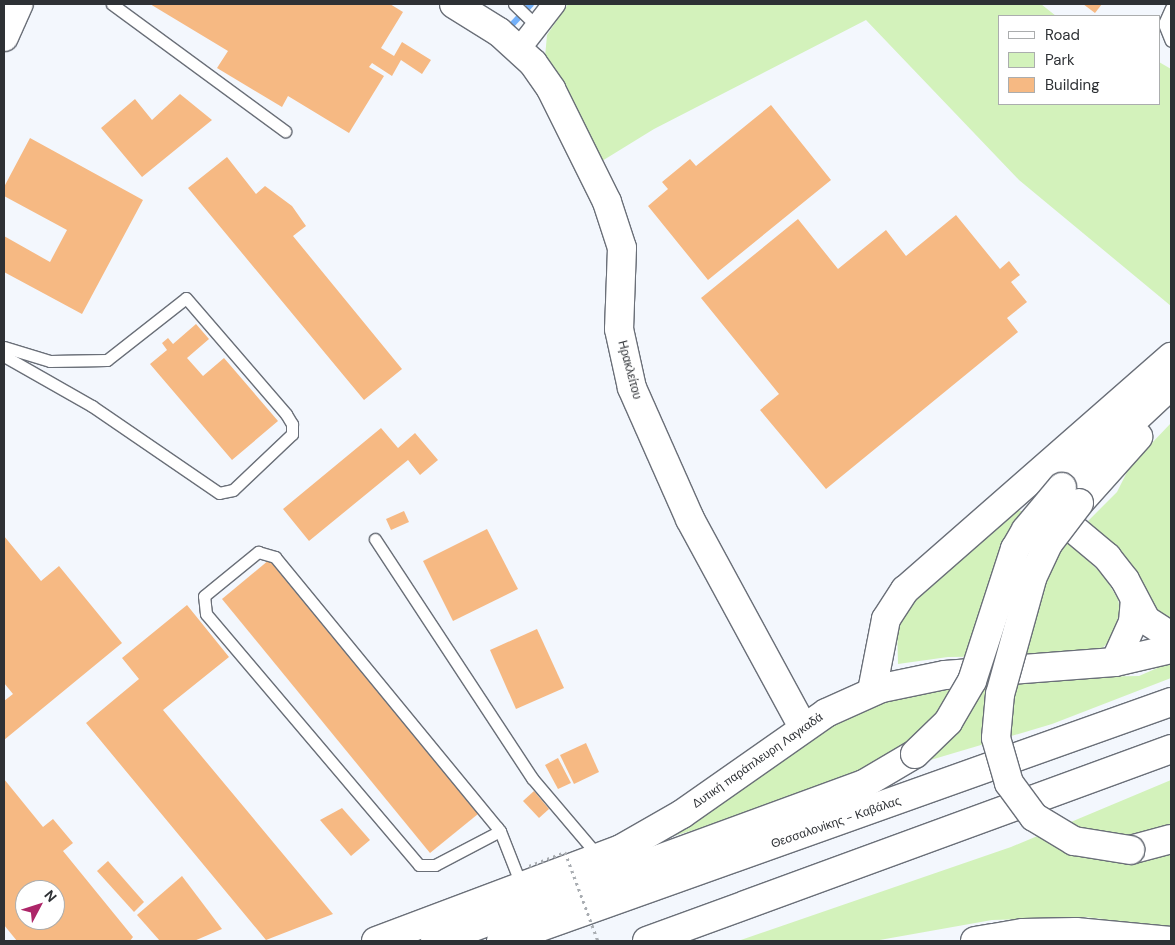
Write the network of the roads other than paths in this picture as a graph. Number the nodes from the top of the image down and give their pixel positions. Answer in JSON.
{"nodes":[{"id":1,"x":19,"y":4,"type":"edge"},
{"id":2,"x":112,"y":4,"type":"edge"},
{"id":3,"x":454,"y":4,"type":"edge"},
{"id":4,"x":514,"y":4,"type":"edge"},
{"id":5,"x":554,"y":4,"type":"edge"},
{"id":6,"x":1171,"y":8,"type":"edge"},
{"id":7,"x":537,"y":26,"type":"junction"},
{"id":8,"x":4,"y":37,"type":"edge"},
{"id":9,"x":1171,"y":41,"type":"edge"},
{"id":10,"x":520,"y":48,"type":"junction"},
{"id":11,"x":285,"y":131,"type":"dead end"},
{"id":12,"x":4,"y":347,"type":"edge"},
{"id":13,"x":4,"y":356,"type":"edge"},
{"id":14,"x":1171,"y":357,"type":"edge"},
{"id":15,"x":1171,"y":385,"type":"edge"},
{"id":16,"x":1171,"y":402,"type":"edge"},
{"id":17,"x":1021,"y":486,"type":"junction"},
{"id":18,"x":1071,"y":495,"type":"junction"},
{"id":19,"x":375,"y":539,"type":"dead end"},
{"id":20,"x":1141,"y":610,"type":"junction"},
{"id":21,"x":1167,"y":646,"type":"edge"},
{"id":22,"x":1114,"y":662,"type":"junction"},
{"id":23,"x":872,"y":691,"type":"junction"},
{"id":24,"x":1171,"y":702,"type":"edge"},
{"id":25,"x":803,"y":727,"type":"junction"},
{"id":26,"x":1171,"y":749,"type":"edge"},
{"id":27,"x":500,"y":831,"type":"junction"},
{"id":28,"x":1171,"y":839,"type":"edge"},
{"id":29,"x":600,"y":859,"type":"junction"},
{"id":30,"x":526,"y":877,"type":"junction"},
{"id":31,"x":1171,"y":940,"type":"edge"},
{"id":32,"x":376,"y":941,"type":"edge"},
{"id":33,"x":435,"y":941,"type":"edge"},
{"id":34,"x":501,"y":941,"type":"edge"},
{"id":35,"x":647,"y":941,"type":"edge"},
{"id":36,"x":975,"y":941,"type":"edge"}],
"edges":[{"from":1,"to":8,"type":"main road"},
{"from":2,"to":11,"type":"lane"},
{"from":3,"to":10,"type":"main road","name":"Ηρακλείτου"},
{"from":4,"to":7,"type":"lane"},
{"from":5,"to":7,"type":"street"},
{"from":6,"to":9,"type":"lane"},
{"from":7,"to":10,"type":"street"},
{"from":10,"to":25,"type":"main road","name":"Ηρακλείτου"},
{"from":12,"to":13,"type":"lane"},
{"from":14,"to":17,"type":"main road"},
{"from":15,"to":18,"type":"main road"},
{"from":16,"to":18,"type":"main road"},
{"from":17,"to":20,"type":"main road"},
{"from":17,"to":23,"type":"main road"},
{"from":18,"to":28,"type":"main road","bridge":true},
{"from":18,"to":33,"type":"main road","bridge":true},
{"from":19,"to":29,"type":"lane"},
{"from":20,"to":21,"type":"main road"},
{"from":20,"to":22,"type":"main road"},
{"from":21,"to":22,"type":"main road","name":"Δυτική παράπλευρη Λαγκαδά"},
{"from":22,"to":23,"type":"main road","name":"Δυτική παράπλευρη Λαγκαδά"},
{"from":23,"to":25,"type":"main road","name":"Δυτική παράπλευρη Λαγκαδά"},
{"from":24,"to":34,"type":"main road","name":"Θεσσαλονίκης - Καβάλας"},
{"from":25,"to":29,"type":"main road","name":"Δυτική παράπλευρη Λαγκαδά"},
{"from":26,"to":35,"type":"main road"},
{"from":27,"to":27,"type":"lane"},
{"from":27,"to":30,"type":"lane"},
{"from":29,"to":30,"type":"main road","name":"Δυτική παράπλευρη Λαγκαδά"},
{"from":30,"to":32,"type":"main road","name":"Δυτική παράπλευρη Λαγκαδά"},
{"from":31,"to":36,"type":"main road"}]}
